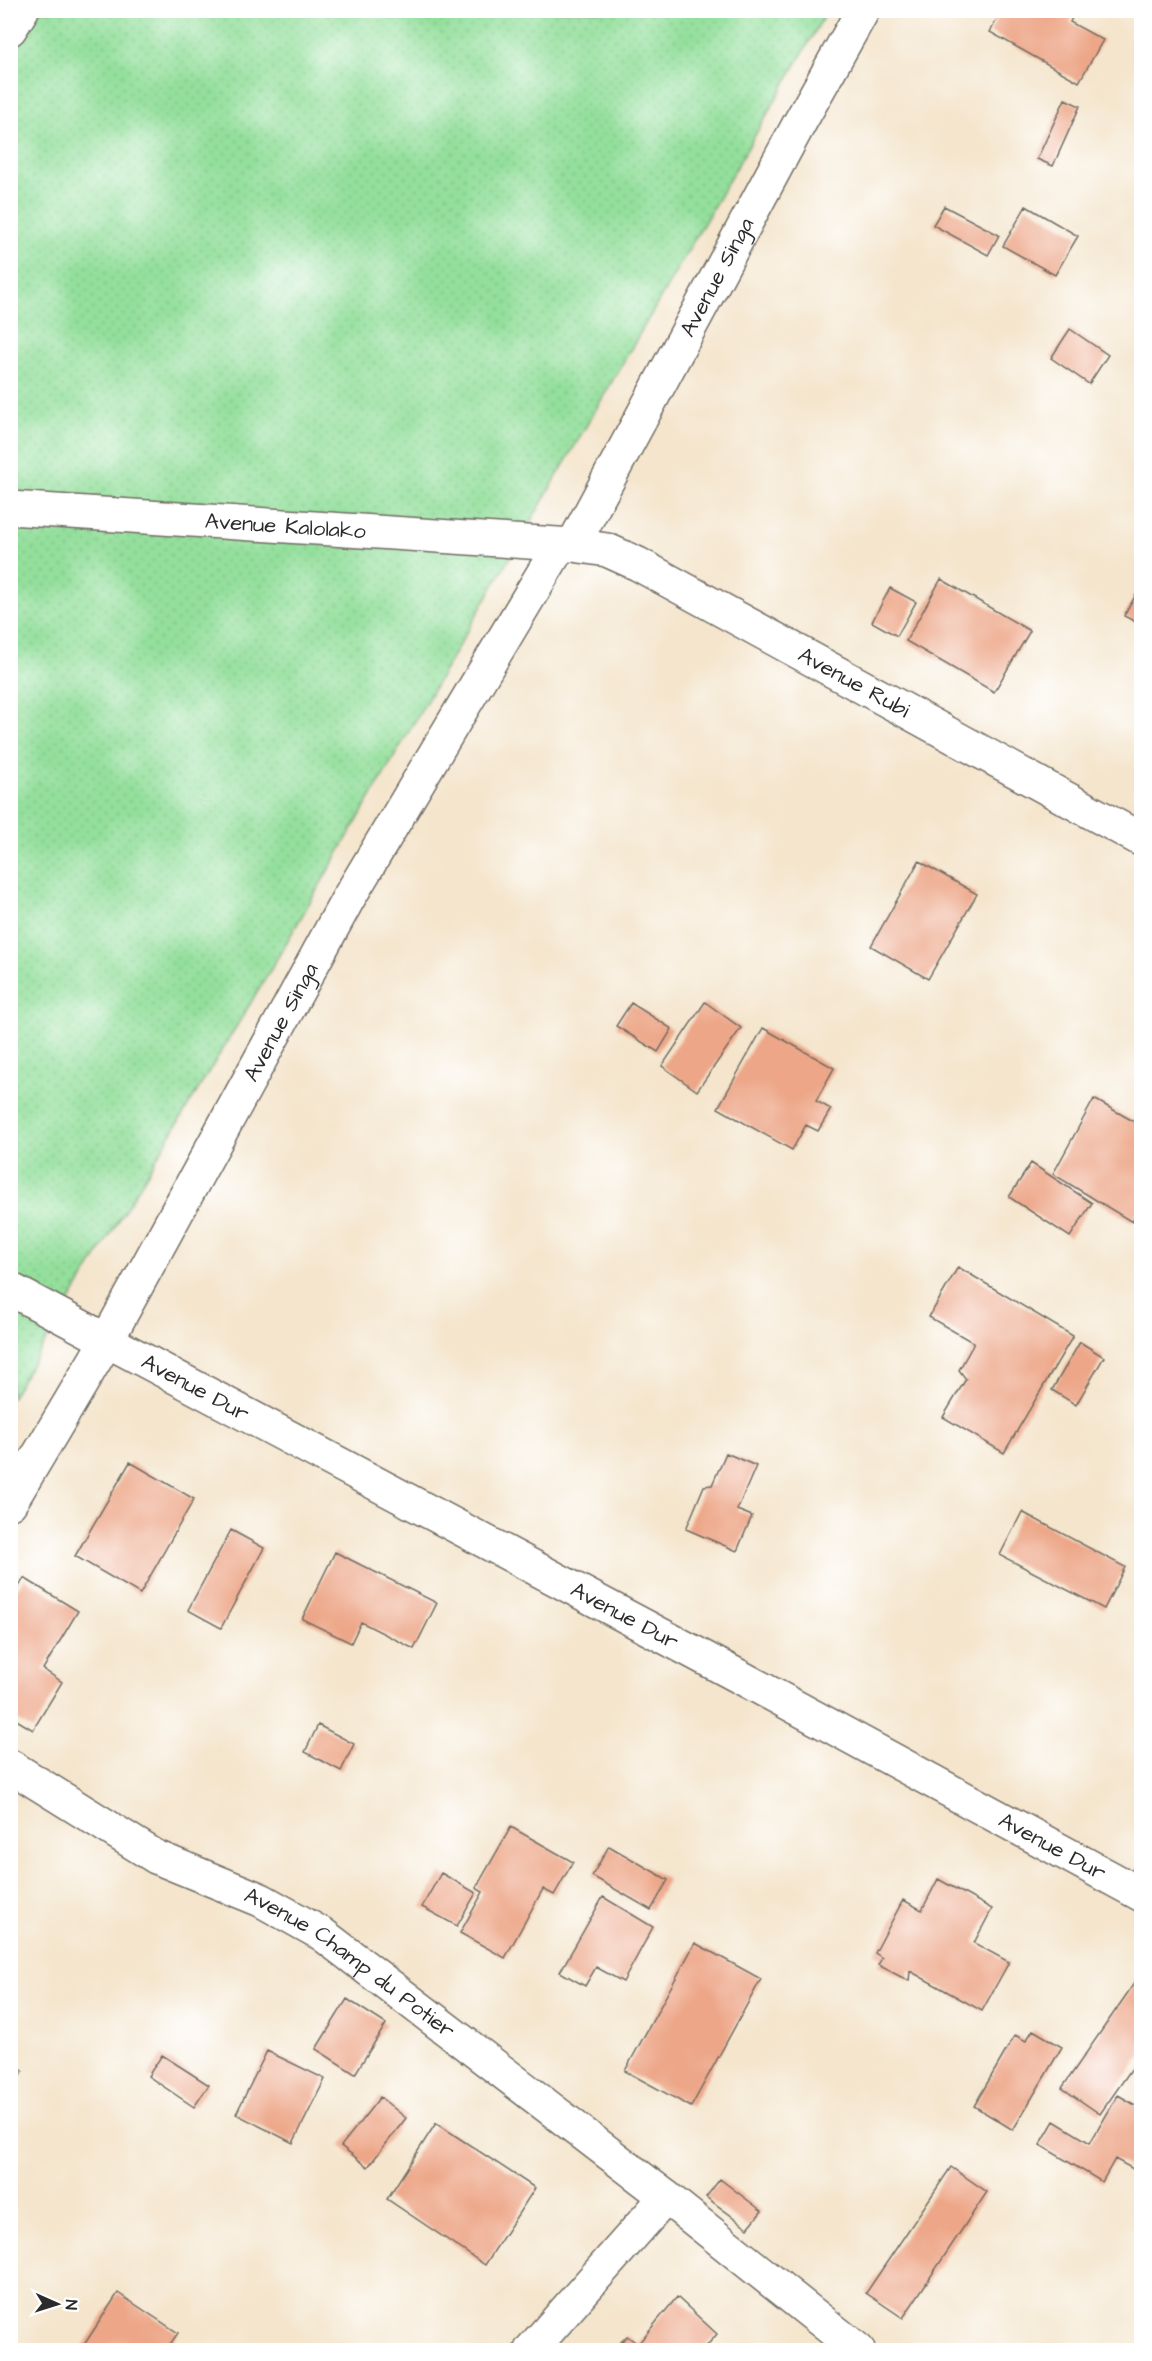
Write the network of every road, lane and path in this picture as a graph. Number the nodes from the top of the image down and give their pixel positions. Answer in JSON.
{"nodes":[{"id":1,"x":22,"y":10,"type":"edge"},
{"id":2,"x":863,"y":10,"type":"edge"},
{"id":3,"x":10,"y":29,"type":"edge"},
{"id":4,"x":10,"y":508,"type":"edge"},
{"id":5,"x":566,"y":545,"type":"junction"},
{"id":6,"x":1142,"y":840,"type":"edge"},
{"id":7,"x":10,"y":1289,"type":"edge"},
{"id":8,"x":107,"y":1340,"type":"junction"},
{"id":9,"x":10,"y":1503,"type":"edge"},
{"id":10,"x":10,"y":1766,"type":"edge"},
{"id":11,"x":1142,"y":1895,"type":"edge"},
{"id":12,"x":666,"y":2197,"type":"junction"},
{"id":13,"x":531,"y":2350,"type":"edge"},
{"id":14,"x":858,"y":2350,"type":"edge"}],
"edges":[{"from":1,"to":3,"type":"street"},
{"from":2,"to":5,"type":"street","name":"Avenue Singa"},
{"from":4,"to":5,"type":"street","name":"Avenue Kalolako"},
{"from":5,"to":6,"type":"street","name":"Avenue Rubi"},
{"from":5,"to":8,"type":"street","name":"Avenue Singa"},
{"from":7,"to":8,"type":"street","name":"Avenue Dur"},
{"from":8,"to":9,"type":"street","name":"Avenue Singa"},
{"from":8,"to":11,"type":"street","name":"Avenue Dur"},
{"from":10,"to":12,"type":"street","name":"Avenue Champ du Potier"},
{"from":12,"to":13,"type":"street"},
{"from":12,"to":14,"type":"street","name":"Avenue Champ du Potier"}]}
